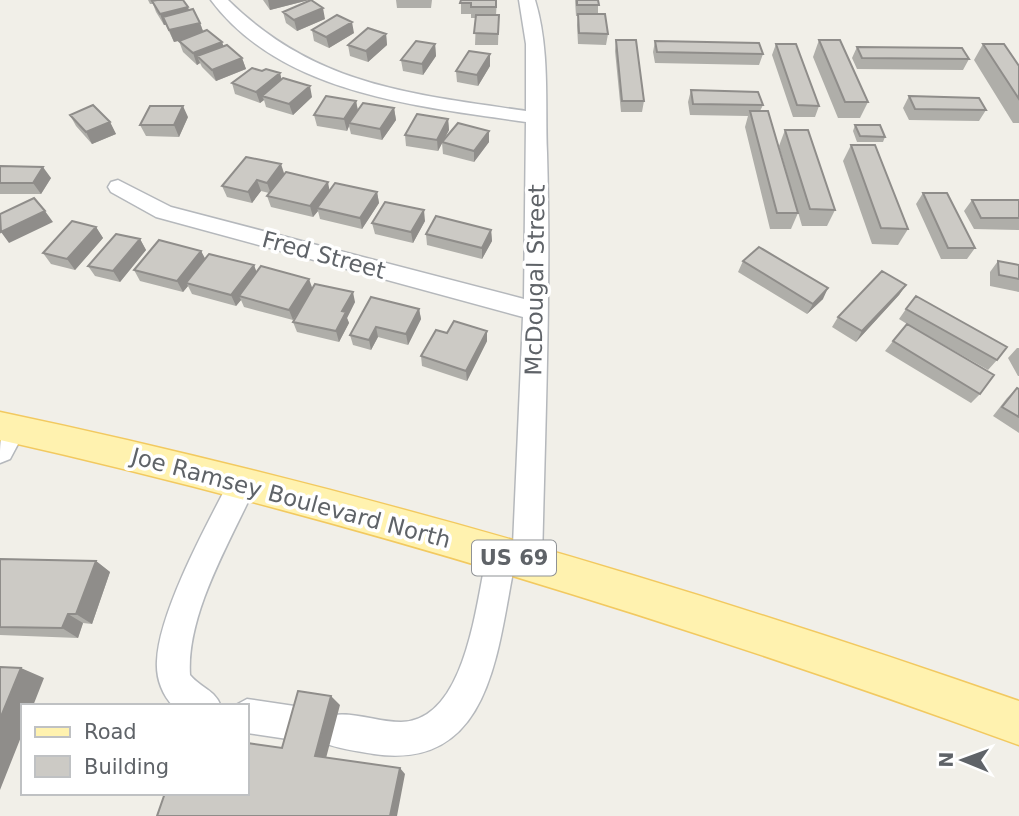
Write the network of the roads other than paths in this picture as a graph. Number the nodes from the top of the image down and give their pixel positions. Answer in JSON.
{"nodes":[{"id":1,"x":219,"y":0,"type":"edge"},
{"id":2,"x":527,"y":0,"type":"edge"},
{"id":3,"x":536,"y":118,"type":"junction"},
{"id":4,"x":118,"y":187,"type":"dead end"},
{"id":5,"x":535,"y":311,"type":"junction"},
{"id":6,"x":4,"y":435,"type":"edge"},
{"id":7,"x":242,"y":485,"type":"junction"},
{"id":8,"x":515,"y":558,"type":"junction"},
{"id":9,"x":201,"y":704,"type":"edge"},
{"id":10,"x":248,"y":716,"type":"edge"},
{"id":11,"x":1019,"y":723,"type":"edge"}],
"edges":[{"from":1,"to":3,"type":"street"},
{"from":2,"to":3,"type":"street","name":"McDougal Street"},
{"from":3,"to":5,"type":"street","name":"McDougal Street"},
{"from":4,"to":5,"type":"street","name":"Fred Street"},
{"from":5,"to":8,"type":"street","name":"McDougal Street"},
{"from":6,"to":7,"type":"main road","name":"Joe Ramsey Boulevard North","number":"US 69"},
{"from":7,"to":8,"type":"main road","name":"Joe Ramsey Boulevard North","number":"US 69"},
{"from":7,"to":9,"type":"street"},
{"from":8,"to":10,"type":"street","name":"McDougal Street"},
{"from":8,"to":11,"type":"main road","name":"Joe Ramsey Boulevard North","number":"US 69"}]}
